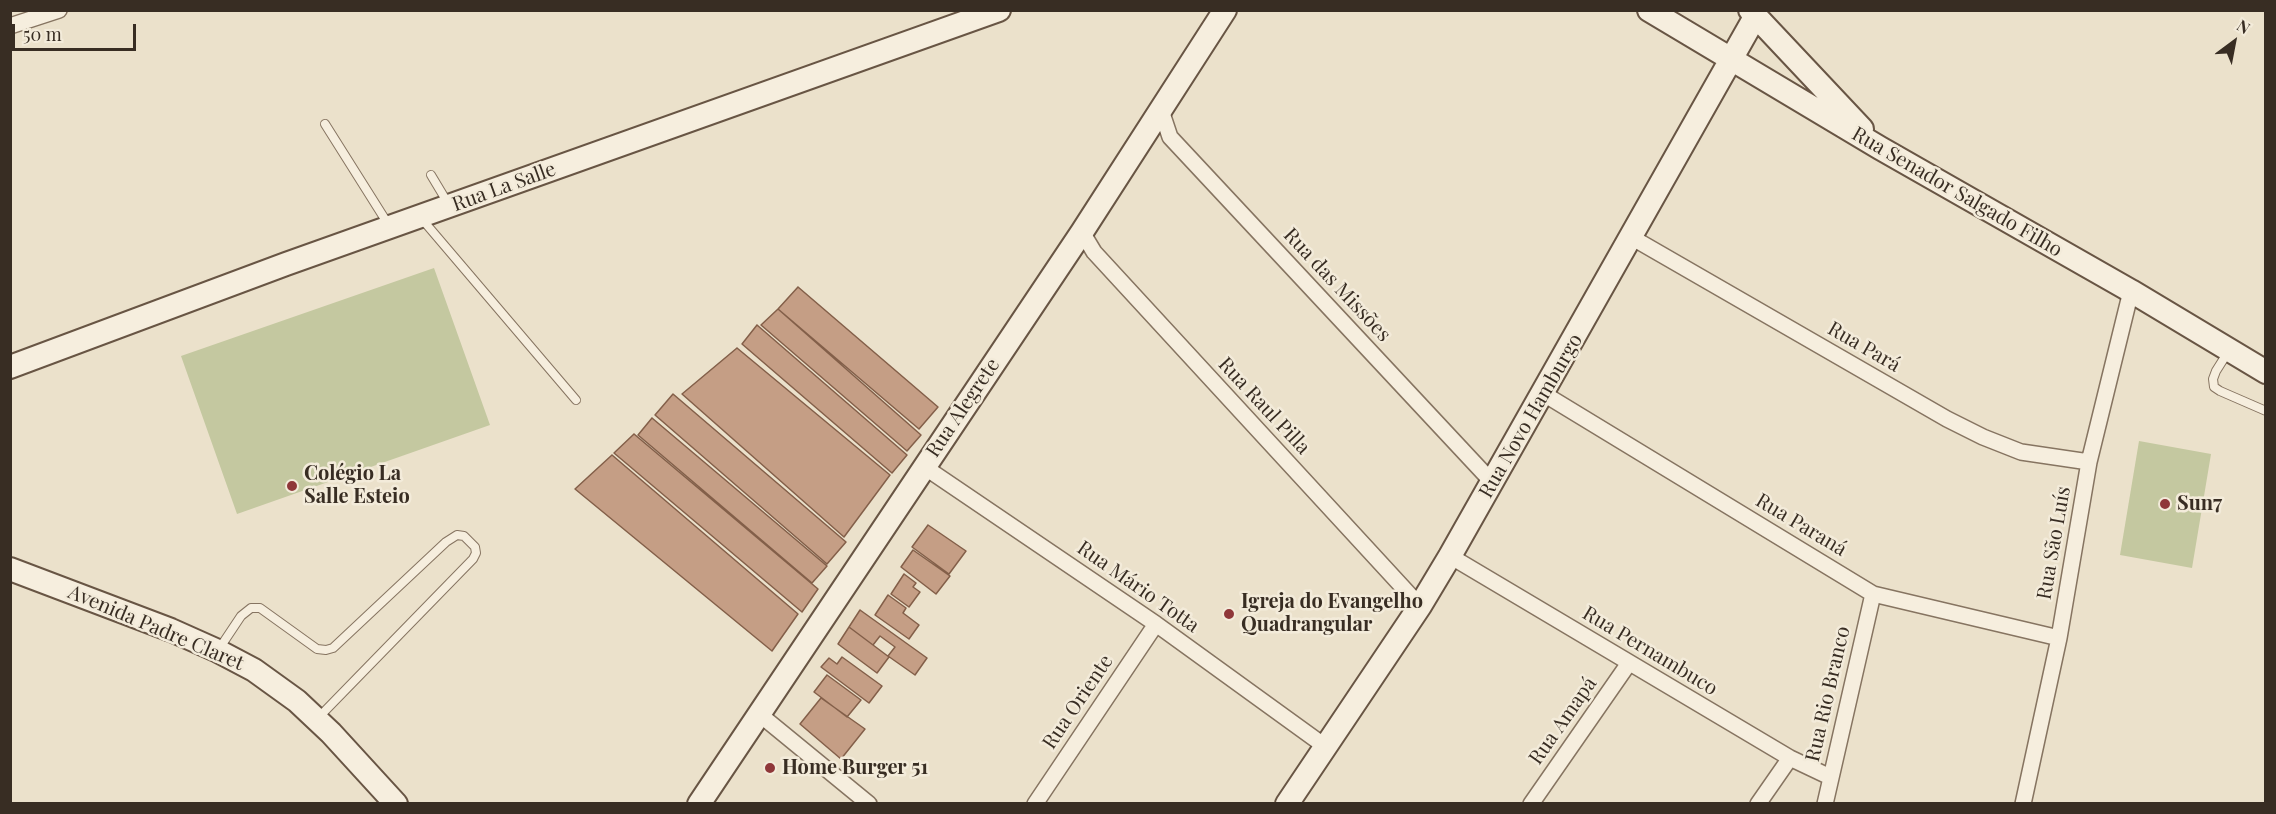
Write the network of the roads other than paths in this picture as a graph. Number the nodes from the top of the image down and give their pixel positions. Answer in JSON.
{"nodes":[{"id":1,"x":59,"y":10,"type":"edge"},
{"id":2,"x":999,"y":10,"type":"edge"},
{"id":3,"x":1225,"y":10,"type":"edge"},
{"id":4,"x":1648,"y":10,"type":"edge"},
{"id":5,"x":1753,"y":14,"type":"edge"},
{"id":6,"x":10,"y":26,"type":"edge"},
{"id":7,"x":1732,"y":60,"type":"junction"},
{"id":8,"x":1161,"y":110,"type":"junction"},
{"id":9,"x":325,"y":124,"type":"dead end"},
{"id":10,"x":1880,"y":148,"type":"junction"},
{"id":11,"x":431,"y":176,"type":"dead end"},
{"id":12,"x":450,"y":207,"type":"junction"},
{"id":13,"x":420,"y":217,"type":"junction"},
{"id":14,"x":390,"y":227,"type":"junction"},
{"id":15,"x":1082,"y":232,"type":"junction"},
{"id":16,"x":1631,"y":237,"type":"junction"},
{"id":17,"x":2131,"y":291,"type":"junction"},
{"id":18,"x":2229,"y":350,"type":"junction"},
{"id":19,"x":10,"y":367,"type":"edge"},
{"id":20,"x":2265,"y":372,"type":"edge"},
{"id":21,"x":1544,"y":394,"type":"junction"},
{"id":22,"x":576,"y":400,"type":"dead end"},
{"id":23,"x":2265,"y":411,"type":"edge"},
{"id":24,"x":2089,"y":462,"type":"junction"},
{"id":25,"x":923,"y":466,"type":"junction"},
{"id":26,"x":1493,"y":483,"type":"junction"},
{"id":27,"x":1450,"y":556,"type":"junction"},
{"id":28,"x":10,"y":568,"type":"edge"},
{"id":29,"x":1873,"y":594,"type":"junction"},
{"id":30,"x":1420,"y":606,"type":"junction"},
{"id":31,"x":1156,"y":624,"type":"junction"},
{"id":32,"x":2059,"y":638,"type":"junction"},
{"id":33,"x":218,"y":651,"type":"junction"},
{"id":34,"x":1629,"y":663,"type":"junction"},
{"id":35,"x":758,"y":713,"type":"junction"},
{"id":36,"x":316,"y":720,"type":"junction"},
{"id":37,"x":1326,"y":747,"type":"junction"},
{"id":38,"x":1790,"y":758,"type":"junction"},
{"id":39,"x":1830,"y":777,"type":"junction"},
{"id":40,"x":396,"y":804,"type":"edge"},
{"id":41,"x":699,"y":804,"type":"edge"},
{"id":42,"x":869,"y":804,"type":"edge"},
{"id":43,"x":1035,"y":804,"type":"edge"},
{"id":44,"x":1287,"y":804,"type":"edge"},
{"id":45,"x":1531,"y":804,"type":"edge"},
{"id":46,"x":1758,"y":804,"type":"edge"},
{"id":47,"x":1825,"y":804,"type":"edge"},
{"id":48,"x":2023,"y":804,"type":"edge"}],
"edges":[{"from":1,"to":6,"type":"street"},
{"from":2,"to":12,"type":"street","name":"Rua La Salle"},
{"from":3,"to":8,"type":"street","name":"Rua Alegrete"},
{"from":4,"to":7,"type":"street","name":"Rua Senador Salgado Filho"},
{"from":5,"to":7,"type":"street","name":"Rua Novo Hamburgo"},
{"from":5,"to":10,"type":"street"},
{"from":7,"to":10,"type":"street","name":"Rua Senador Salgado Filho"},
{"from":7,"to":16,"type":"street","name":"Rua Novo Hamburgo"},
{"from":8,"to":15,"type":"street","name":"Rua Alegrete"},
{"from":8,"to":26,"type":"street","name":"Rua das Missões"},
{"from":9,"to":14,"type":"lane"},
{"from":10,"to":17,"type":"street","name":"Rua Senador Salgado Filho"},
{"from":11,"to":12,"type":"lane"},
{"from":12,"to":13,"type":"street","name":"Rua La Salle"},
{"from":13,"to":14,"type":"street","name":"Rua La Salle"},
{"from":13,"to":22,"type":"lane"},
{"from":14,"to":19,"type":"street","name":"Rua La Salle"},
{"from":15,"to":25,"type":"street","name":"Rua Alegrete"},
{"from":15,"to":30,"type":"street","name":"Rua Raul Pilla"},
{"from":16,"to":21,"type":"street","name":"Rua Novo Hamburgo"},
{"from":16,"to":24,"type":"street","name":"Rua Pará"},
{"from":17,"to":18,"type":"street","name":"Rua Senador Salgado Filho"},
{"from":17,"to":24,"type":"street","name":"Rua São Luís"},
{"from":18,"to":20,"type":"street","name":"Rua Senador Salgado Filho"},
{"from":18,"to":23,"type":"lane"},
{"from":21,"to":26,"type":"street","name":"Rua Novo Hamburgo"},
{"from":21,"to":29,"type":"street","name":"Rua Paraná"},
{"from":24,"to":32,"type":"street","name":"Rua São Luís"},
{"from":25,"to":31,"type":"street","name":"Rua Mário Totta"},
{"from":25,"to":35,"type":"street","name":"Rua Alegrete"},
{"from":26,"to":27,"type":"street","name":"Rua Novo Hamburgo"},
{"from":27,"to":30,"type":"street","name":"Rua Novo Hamburgo"},
{"from":27,"to":34,"type":"street","name":"Rua Pernambuco"},
{"from":28,"to":33,"type":"street","name":"Avenida Padre Claret"},
{"from":29,"to":32,"type":"street","name":"Rua Paraná"},
{"from":29,"to":39,"type":"street","name":"Rua Rio Branco"},
{"from":30,"to":37,"type":"street","name":"Rua Novo Hamburgo"},
{"from":31,"to":37,"type":"street","name":"Rua Mário Totta"},
{"from":31,"to":43,"type":"street","name":"Rua Oriente"},
{"from":32,"to":48,"type":"street","name":"Rua São Luís"},
{"from":33,"to":36,"type":"street","name":"Avenida Padre Claret"},
{"from":33,"to":36,"type":"lane"},
{"from":34,"to":38,"type":"street","name":"Rua Pernambuco"},
{"from":34,"to":45,"type":"street","name":"Rua Amapá"},
{"from":35,"to":41,"type":"street","name":"Rua Alegrete"},
{"from":35,"to":42,"type":"street"},
{"from":36,"to":40,"type":"street","name":"Avenida Padre Claret"},
{"from":37,"to":44,"type":"street","name":"Rua Novo Hamburgo"},
{"from":38,"to":39,"type":"street","name":"Rua Pernambuco"},
{"from":38,"to":46,"type":"street"},
{"from":39,"to":47,"type":"street","name":"Rua Rio Branco"}]}
